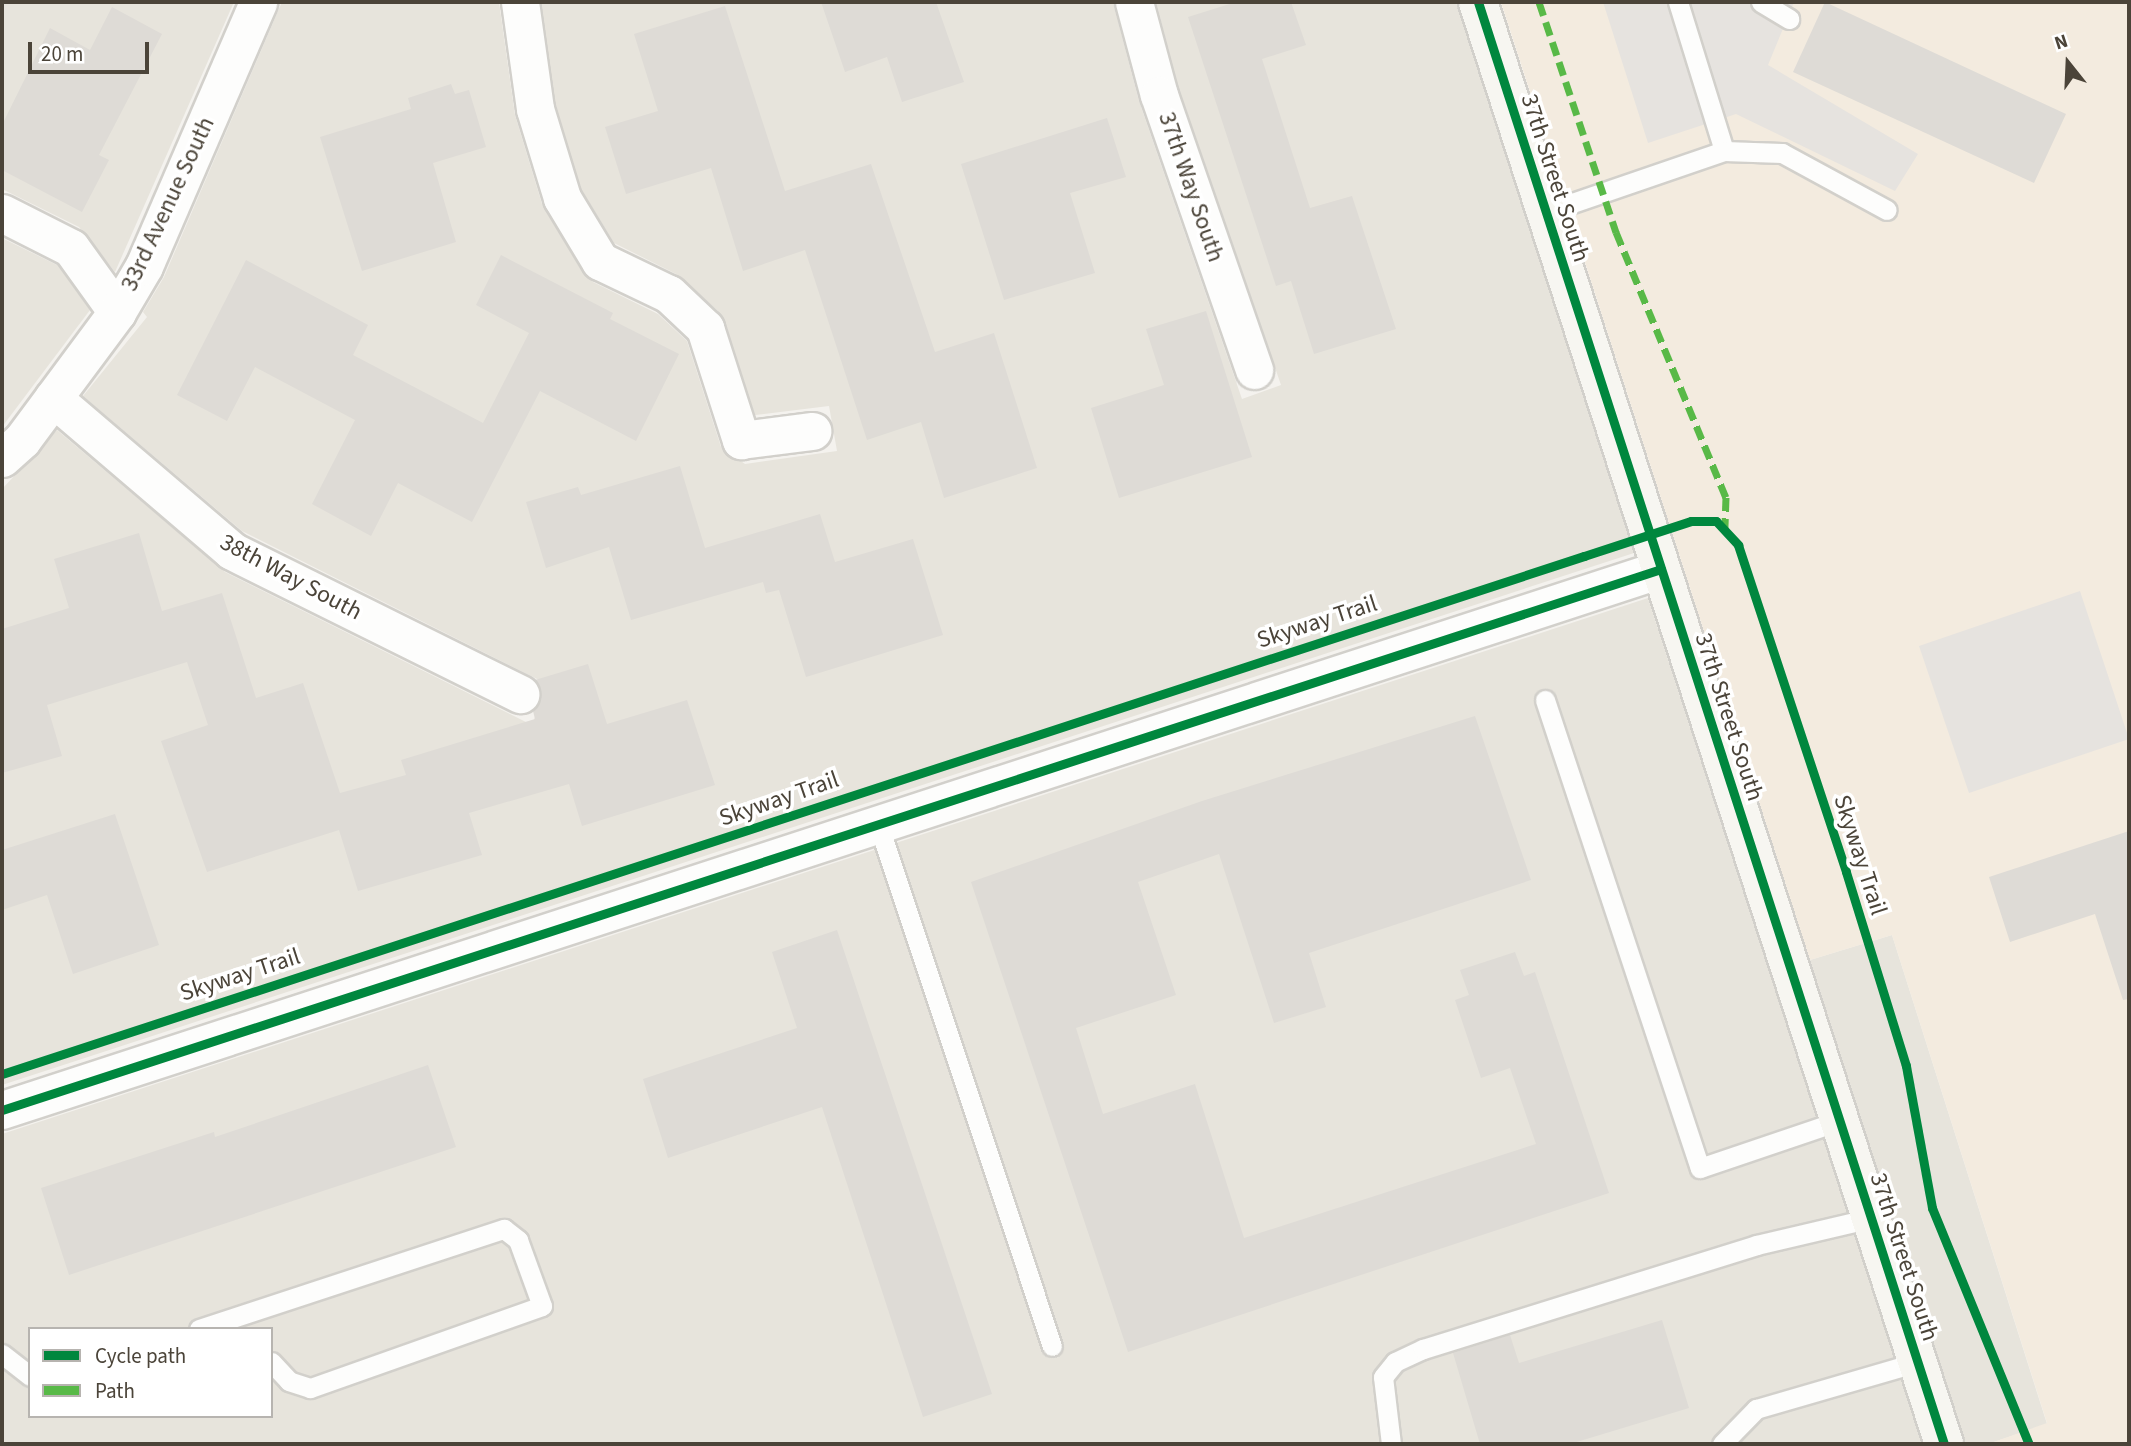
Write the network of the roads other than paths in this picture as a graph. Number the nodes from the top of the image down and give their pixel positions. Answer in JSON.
{"nodes":[{"id":1,"x":258,"y":2,"type":"edge"},
{"id":2,"x":520,"y":2,"type":"edge"},
{"id":3,"x":1134,"y":2,"type":"edge"},
{"id":4,"x":1478,"y":2,"type":"edge"},
{"id":5,"x":1678,"y":2,"type":"edge"},
{"id":6,"x":1761,"y":2,"type":"edge"},
{"id":7,"x":1789,"y":19,"type":"dead end"},
{"id":8,"x":1724,"y":151,"type":"junction"},
{"id":9,"x":1887,"y":210,"type":"dead end"},
{"id":10,"x":1546,"y":212,"type":"junction"},
{"id":11,"x":2,"y":213,"type":"edge"},
{"id":12,"x":117,"y":312,"type":"junction"},
{"id":13,"x":1254,"y":370,"type":"dead end"},
{"id":14,"x":53,"y":398,"type":"junction"},
{"id":15,"x":812,"y":431,"type":"dead end"},
{"id":16,"x":2,"y":458,"type":"edge"},
{"id":17,"x":1661,"y":569,"type":"junction"},
{"id":18,"x":520,"y":694,"type":"dead end"},
{"id":19,"x":1545,"y":701,"type":"dead end"},
{"id":20,"x":878,"y":823,"type":"junction"},
{"id":21,"x":2,"y":1110,"type":"edge"},
{"id":22,"x":1839,"y":1121,"type":"junction"},
{"id":23,"x":1871,"y":1218,"type":"junction"},
{"id":24,"x":235,"y":1324,"type":"edge"},
{"id":25,"x":213,"y":1327,"type":"edge"},
{"id":26,"x":1052,"y":1346,"type":"dead end"},
{"id":27,"x":2,"y":1354,"type":"edge"},
{"id":28,"x":1918,"y":1362,"type":"junction"},
{"id":29,"x":273,"y":1364,"type":"edge"},
{"id":30,"x":28,"y":1374,"type":"edge"},
{"id":31,"x":1391,"y":1444,"type":"edge"},
{"id":32,"x":1722,"y":1444,"type":"edge"},
{"id":33,"x":1944,"y":1444,"type":"edge"}],
"edges":[{"from":1,"to":12,"type":"street","name":"33rd Avenue South"},
{"from":2,"to":15,"type":"street"},
{"from":3,"to":13,"type":"street","name":"37th Way South"},
{"from":4,"to":10,"type":"street","name":"37th Street South"},
{"from":5,"to":8,"type":"lane"},
{"from":6,"to":7,"type":"lane"},
{"from":8,"to":9,"type":"lane"},
{"from":8,"to":10,"type":"lane"},
{"from":10,"to":17,"type":"street","name":"37th Street South"},
{"from":11,"to":12,"type":"street"},
{"from":12,"to":14,"type":"street","name":"33rd Avenue South"},
{"from":14,"to":16,"type":"street","name":"33rd Avenue South"},
{"from":14,"to":18,"type":"street","name":"38th Way South"},
{"from":17,"to":20,"type":"street"},
{"from":17,"to":22,"type":"street","name":"37th Street South"},
{"from":19,"to":22,"type":"lane"},
{"from":20,"to":21,"type":"street"},
{"from":20,"to":26,"type":"lane"},
{"from":22,"to":23,"type":"street","name":"37th Street South"},
{"from":23,"to":28,"type":"street","name":"37th Street South"},
{"from":23,"to":31,"type":"lane"},
{"from":24,"to":25,"type":"lane"},
{"from":24,"to":29,"type":"lane"},
{"from":27,"to":30,"type":"lane"},
{"from":28,"to":32,"type":"lane"},
{"from":28,"to":33,"type":"street","name":"37th Street South"}]}
